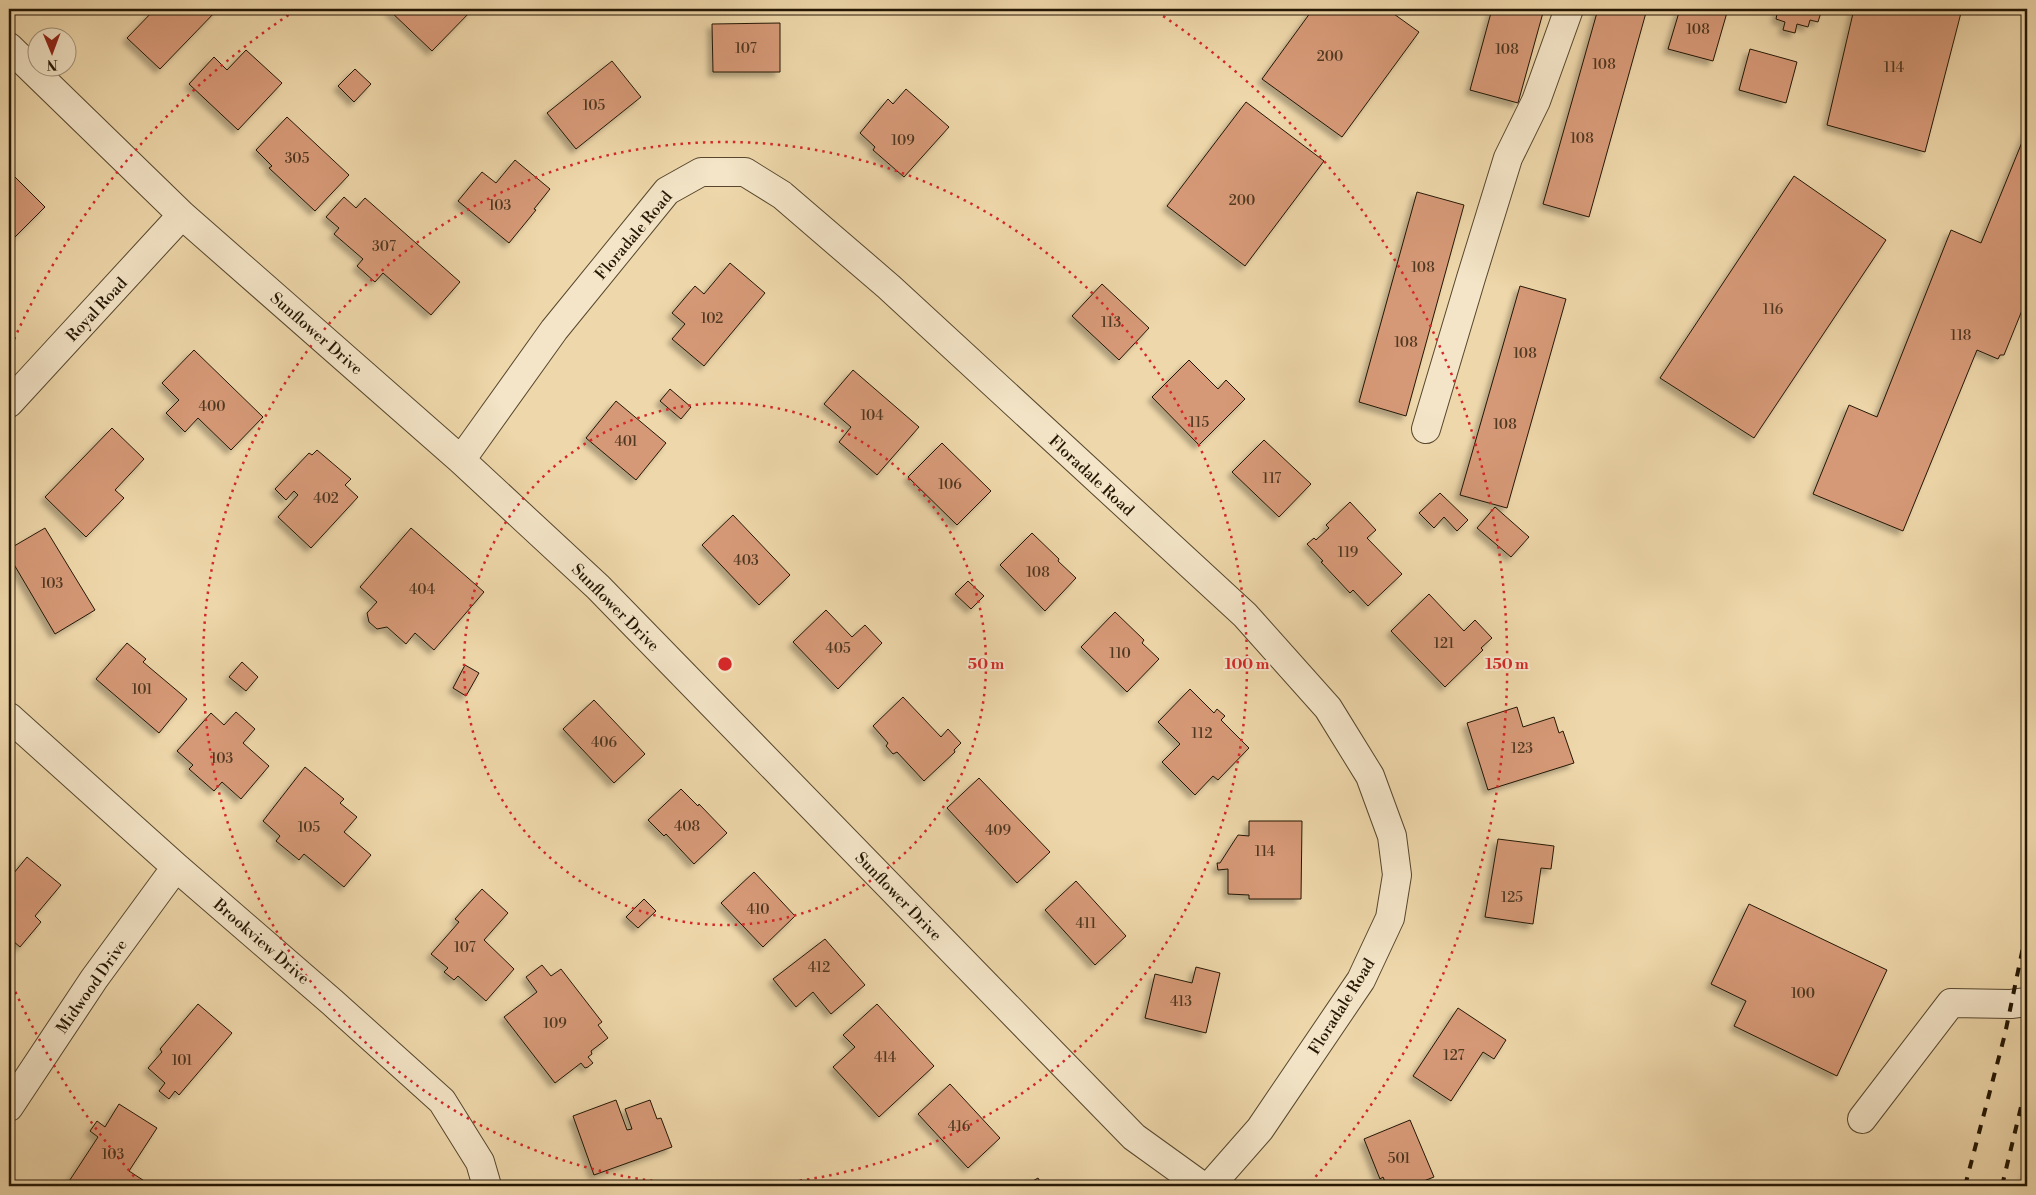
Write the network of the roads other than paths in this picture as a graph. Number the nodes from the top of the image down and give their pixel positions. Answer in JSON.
{"nodes":[{"id":1,"x":1569,"y":9,"type":"edge"},
{"id":2,"x":9,"y":47,"type":"edge"},
{"id":3,"x":182,"y":216,"type":"junction"},
{"id":4,"x":9,"y":403,"type":"edge"},
{"id":5,"x":1426,"y":429,"type":"dead end"},
{"id":6,"x":460,"y":460,"type":"junction"},
{"id":7,"x":9,"y":717,"type":"edge"},
{"id":8,"x":176,"y":867,"type":"junction"},
{"id":9,"x":2027,"y":1002,"type":"edge"},
{"id":10,"x":9,"y":1107,"type":"edge"},
{"id":11,"x":1862,"y":1119,"type":"dead end"},
{"id":12,"x":487,"y":1186,"type":"edge"},
{"id":13,"x":1202,"y":1186,"type":"edge"},
{"id":14,"x":1210,"y":1186,"type":"edge"}],
"edges":[{"from":1,"to":5,"type":"street"},
{"from":2,"to":3,"type":"street","name":"Sunflower Drive"},
{"from":3,"to":4,"type":"street","name":"Royal Road"},
{"from":3,"to":6,"type":"street","name":"Sunflower Drive"},
{"from":6,"to":13,"type":"street","name":"Sunflower Drive"},
{"from":6,"to":14,"type":"street","name":"Floradale Road"},
{"from":7,"to":8,"type":"street","name":"Brookview Drive"},
{"from":8,"to":10,"type":"street","name":"Midwood Drive"},
{"from":8,"to":12,"type":"street","name":"Brookview Drive"},
{"from":9,"to":11,"type":"street"}]}
